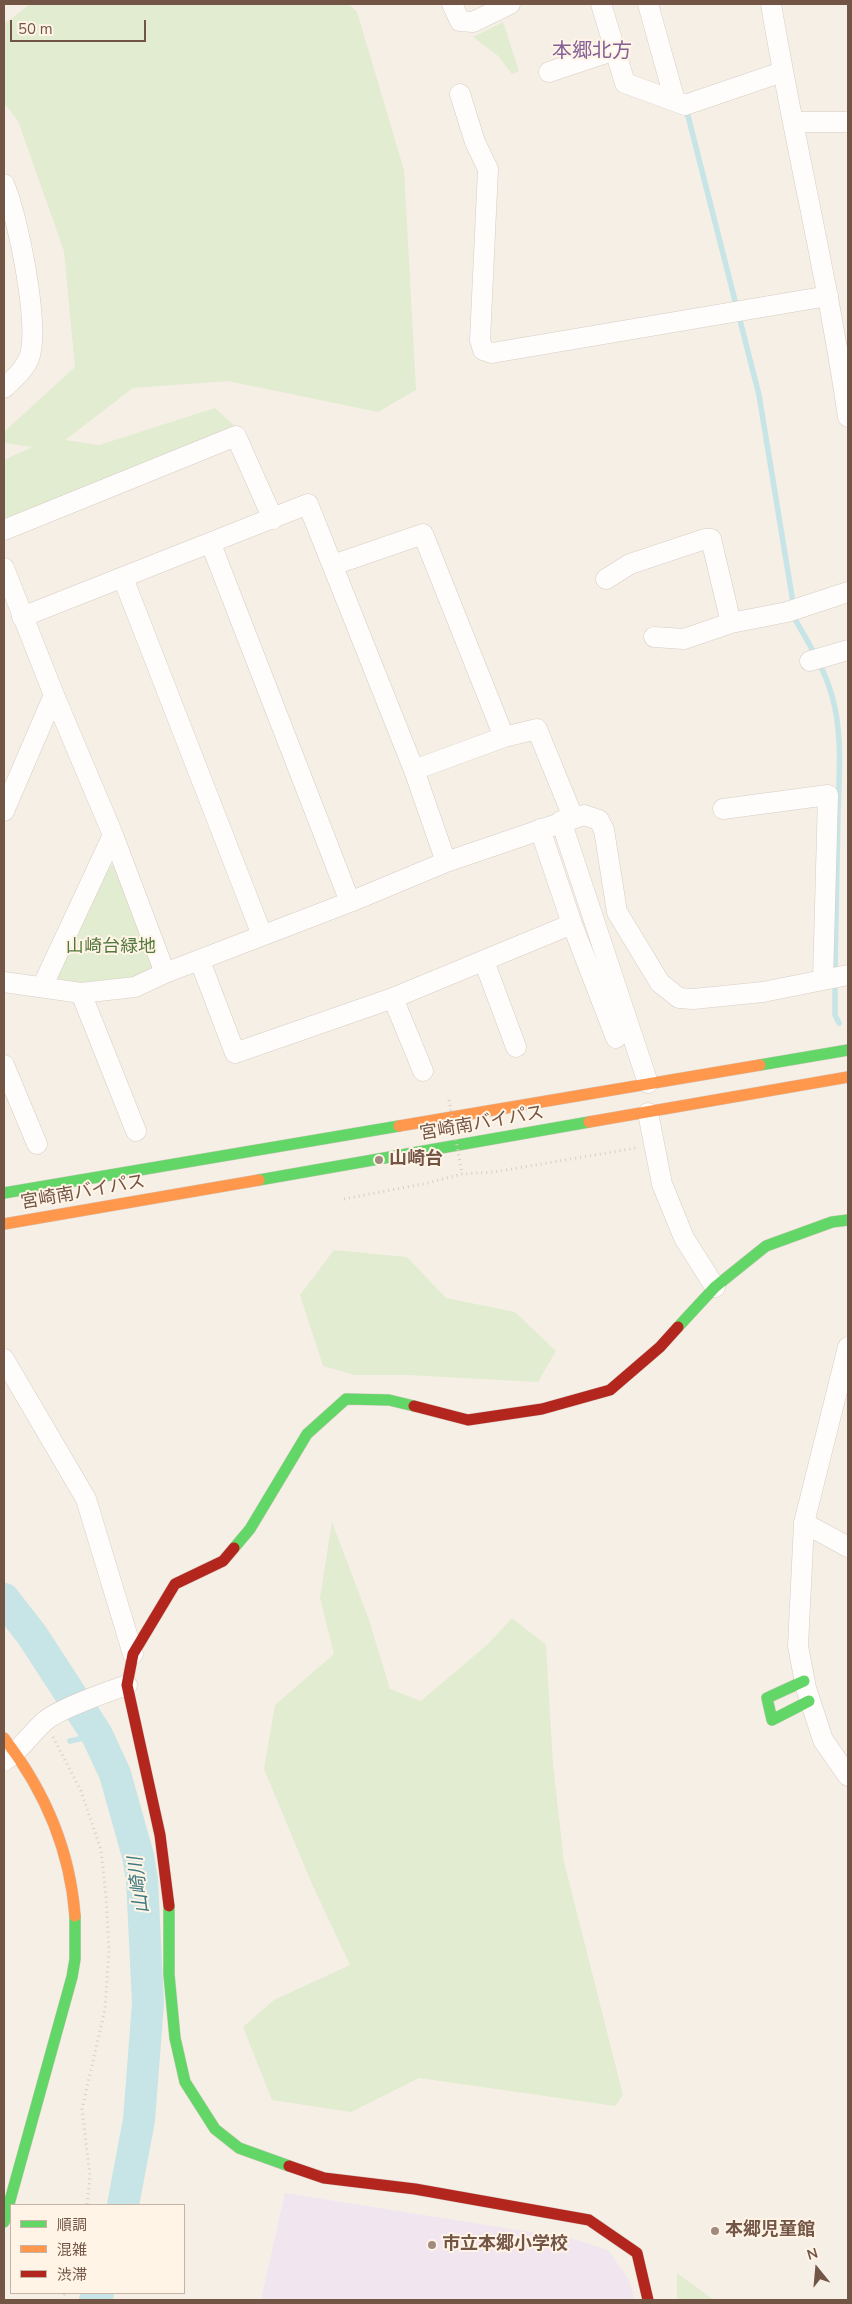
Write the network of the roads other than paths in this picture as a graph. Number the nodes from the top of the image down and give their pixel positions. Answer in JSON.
{"nodes":[{"id":1,"x":452,"y":4,"type":"edge"},
{"id":2,"x":510,"y":4,"type":"edge"},
{"id":3,"x":601,"y":4,"type":"edge"},
{"id":4,"x":648,"y":4,"type":"edge"},
{"id":5,"x":771,"y":4,"type":"edge"},
{"id":6,"x":615,"y":50,"type":"junction"},
{"id":7,"x":549,"y":72,"type":"dead end"},
{"id":8,"x":782,"y":72,"type":"junction"},
{"id":9,"x":460,"y":94,"type":"dead end"},
{"id":10,"x":675,"y":101,"type":"junction"},
{"id":11,"x":794,"y":122,"type":"junction"},
{"id":12,"x":848,"y":122,"type":"edge"},
{"id":13,"x":4,"y":184,"type":"edge"},
{"id":14,"x":828,"y":296,"type":"junction"},
{"id":15,"x":4,"y":388,"type":"edge"},
{"id":16,"x":848,"y":413,"type":"edge"},
{"id":17,"x":272,"y":519,"type":"junction"},
{"id":18,"x":4,"y":530,"type":"edge"},
{"id":19,"x":211,"y":544,"type":"junction"},
{"id":20,"x":333,"y":565,"type":"junction"},
{"id":21,"x":4,"y":568,"type":"edge"},
{"id":22,"x":123,"y":578,"type":"junction"},
{"id":23,"x":606,"y":579,"type":"dead end"},
{"id":24,"x":848,"y":592,"type":"edge"},
{"id":25,"x":22,"y":617,"type":"junction"},
{"id":26,"x":731,"y":623,"type":"junction"},
{"id":27,"x":654,"y":636,"type":"dead end"},
{"id":28,"x":848,"y":650,"type":"edge"},
{"id":29,"x":815,"y":660,"type":"dead end"},
{"id":30,"x":54,"y":695,"type":"junction"},
{"id":31,"x":504,"y":737,"type":"junction"},
{"id":32,"x":414,"y":770,"type":"junction"},
{"id":33,"x":723,"y":809,"type":"dead end"},
{"id":34,"x":4,"y":811,"type":"edge"},
{"id":35,"x":567,"y":819,"type":"junction"},
{"id":36,"x":540,"y":829,"type":"junction"},
{"id":37,"x":113,"y":835,"type":"junction"},
{"id":38,"x":446,"y":862,"type":"junction"},
{"id":39,"x":350,"y":902,"type":"junction"},
{"id":40,"x":572,"y":924,"type":"junction"},
{"id":41,"x":262,"y":935,"type":"junction"},
{"id":42,"x":200,"y":961,"type":"junction"},
{"id":43,"x":484,"y":961,"type":"junction"},
{"id":44,"x":164,"y":973,"type":"junction"},
{"id":45,"x":848,"y":975,"type":"edge"},
{"id":46,"x":823,"y":980,"type":"junction"},
{"id":47,"x":4,"y":982,"type":"edge"},
{"id":48,"x":42,"y":987,"type":"junction"},
{"id":49,"x":80,"y":993,"type":"junction"},
{"id":50,"x":393,"y":998,"type":"junction"},
{"id":51,"x":616,"y":1038,"type":"dead end"},
{"id":52,"x":516,"y":1047,"type":"dead end"},
{"id":53,"x":848,"y":1050,"type":"edge"},
{"id":54,"x":4,"y":1065,"type":"edge"},
{"id":55,"x":423,"y":1071,"type":"dead end"},
{"id":56,"x":848,"y":1077,"type":"edge"},
{"id":57,"x":648,"y":1083,"type":"junction"},
{"id":58,"x":648,"y":1113,"type":"junction"},
{"id":59,"x":136,"y":1131,"type":"dead end"},
{"id":60,"x":37,"y":1144,"type":"dead end"},
{"id":61,"x":4,"y":1193,"type":"edge"},
{"id":62,"x":848,"y":1220,"type":"edge"},
{"id":63,"x":4,"y":1224,"type":"edge"},
{"id":64,"x":715,"y":1287,"type":"junction"},
{"id":65,"x":848,"y":1347,"type":"edge"},
{"id":66,"x":4,"y":1359,"type":"edge"},
{"id":67,"x":804,"y":1523,"type":"junction"},
{"id":68,"x":848,"y":1546,"type":"edge"},
{"id":69,"x":133,"y":1654,"type":"junction"},
{"id":70,"x":804,"y":1681,"type":"junction"},
{"id":71,"x":127,"y":1685,"type":"junction"},
{"id":72,"x":809,"y":1701,"type":"junction"},
{"id":73,"x":8,"y":1751,"type":"edge"},
{"id":74,"x":848,"y":1776,"type":"edge"},
{"id":75,"x":4,"y":2222,"type":"edge"},
{"id":76,"x":648,"y":2300,"type":"edge"}],
"edges":[{"from":1,"to":2,"type":"street"},
{"from":3,"to":6,"type":"street"},
{"from":4,"to":10,"type":"street"},
{"from":5,"to":8,"type":"street"},
{"from":6,"to":7,"type":"street"},
{"from":6,"to":10,"type":"street"},
{"from":8,"to":10,"type":"street"},
{"from":8,"to":11,"type":"street"},
{"from":9,"to":14,"type":"street"},
{"from":11,"to":12,"type":"street"},
{"from":11,"to":14,"type":"street"},
{"from":13,"to":15,"type":"street"},
{"from":14,"to":16,"type":"street"},
{"from":17,"to":18,"type":"street"},
{"from":17,"to":19,"type":"street"},
{"from":17,"to":20,"type":"street"},
{"from":19,"to":22,"type":"street"},
{"from":19,"to":39,"type":"street"},
{"from":20,"to":31,"type":"street"},
{"from":20,"to":32,"type":"street"},
{"from":21,"to":25,"type":"street"},
{"from":22,"to":25,"type":"street"},
{"from":22,"to":41,"type":"street"},
{"from":23,"to":26,"type":"street"},
{"from":24,"to":26,"type":"street"},
{"from":25,"to":30,"type":"street"},
{"from":26,"to":27,"type":"street"},
{"from":28,"to":29,"type":"street"},
{"from":30,"to":34,"type":"street"},
{"from":30,"to":37,"type":"street"},
{"from":31,"to":32,"type":"street"},
{"from":31,"to":35,"type":"street"},
{"from":32,"to":38,"type":"street"},
{"from":33,"to":46,"type":"street"},
{"from":35,"to":36,"type":"street"},
{"from":35,"to":46,"type":"street"},
{"from":35,"to":57,"type":"street"},
{"from":36,"to":38,"type":"street"},
{"from":36,"to":40,"type":"street"},
{"from":37,"to":44,"type":"street"},
{"from":37,"to":48,"type":"street"},
{"from":38,"to":39,"type":"street"},
{"from":39,"to":41,"type":"street"},
{"from":40,"to":43,"type":"street"},
{"from":40,"to":51,"type":"street"},
{"from":41,"to":42,"type":"street"},
{"from":42,"to":44,"type":"street"},
{"from":42,"to":50,"type":"street"},
{"from":43,"to":50,"type":"street"},
{"from":43,"to":52,"type":"street"},
{"from":44,"to":49,"type":"street"},
{"from":45,"to":46,"type":"street"},
{"from":47,"to":48,"type":"street"},
{"from":48,"to":49,"type":"street"},
{"from":49,"to":59,"type":"street"},
{"from":50,"to":55,"type":"street"},
{"from":53,"to":57,"type":"main road","name":"宮崎南バイパス"},
{"from":54,"to":60,"type":"street"},
{"from":56,"to":58,"type":"main road","name":"宮崎南バイパス"},
{"from":57,"to":61,"type":"main road","name":"宮崎南バイパス"},
{"from":58,"to":63,"type":"main road","name":"宮崎南バイパス"},
{"from":58,"to":64,"type":"street"},
{"from":62,"to":64,"type":"main road"},
{"from":64,"to":69,"type":"main road"},
{"from":65,"to":67,"type":"street"},
{"from":66,"to":69,"type":"street"},
{"from":67,"to":68,"type":"street"},
{"from":67,"to":70,"type":"street"},
{"from":69,"to":71,"type":"main road"},
{"from":70,"to":72,"type":"street"},
{"from":70,"to":72,"type":"main road"},
{"from":71,"to":73,"type":"street"},
{"from":71,"to":76,"type":"main road"},
{"from":72,"to":74,"type":"street"},
{"from":73,"to":75,"type":"main road"}]}
